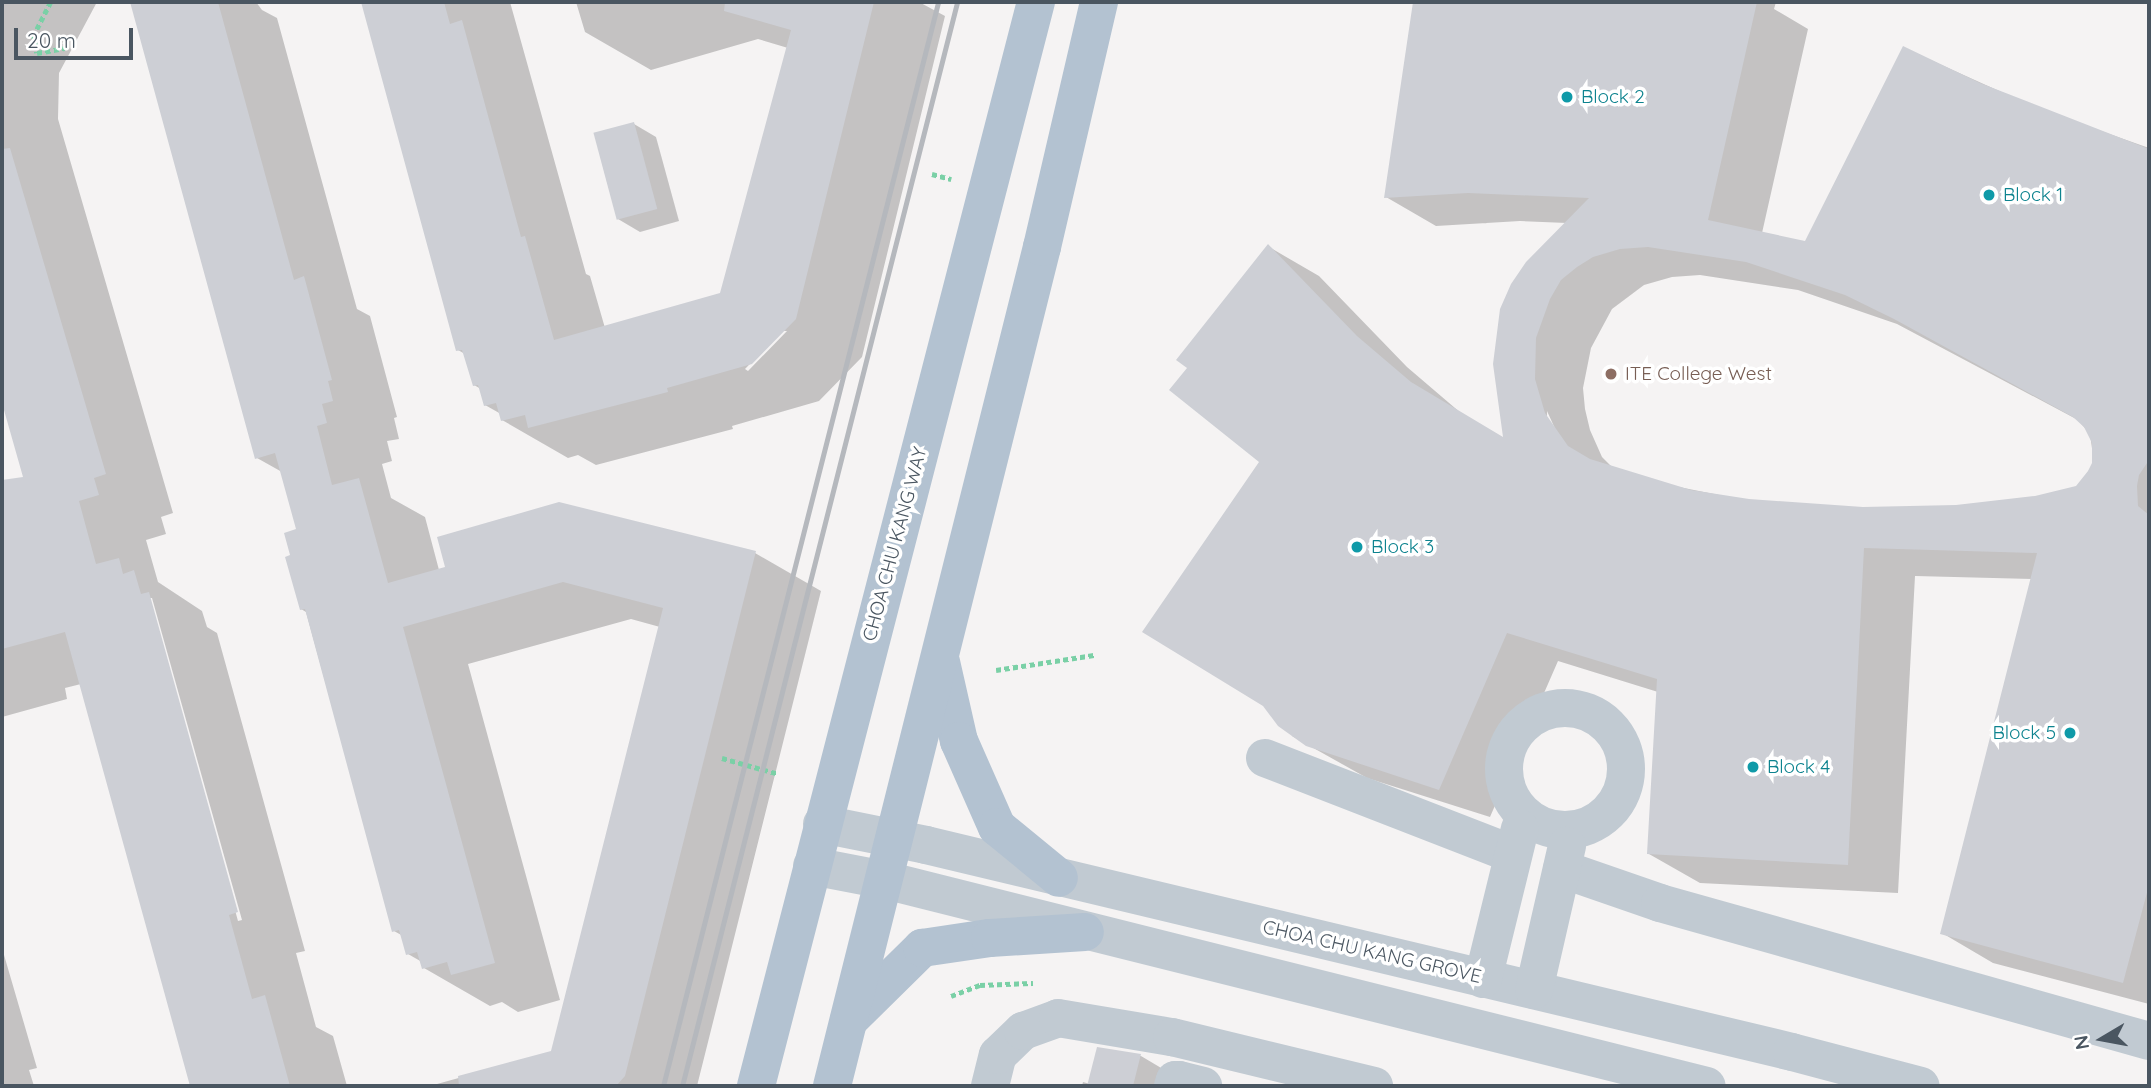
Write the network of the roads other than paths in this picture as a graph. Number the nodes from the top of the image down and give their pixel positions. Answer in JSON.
{"nodes":[{"id":1,"x":1036,"y":2,"type":"edge"},
{"id":2,"x":1099,"y":2,"type":"edge"},
{"id":3,"x":939,"y":653,"type":"junction"},
{"id":4,"x":1265,"y":758,"type":"dead end"},
{"id":5,"x":1524,"y":814,"type":"junction"},
{"id":6,"x":822,"y":824,"type":"junction"},
{"id":7,"x":1571,"y":830,"type":"junction"},
{"id":8,"x":896,"y":838,"type":"junction"},
{"id":9,"x":1513,"y":854,"type":"junction"},
{"id":10,"x":812,"y":866,"type":"junction"},
{"id":11,"x":1562,"y":869,"type":"junction"},
{"id":12,"x":1059,"y":878,"type":"junction"},
{"id":13,"x":885,"y":880,"type":"junction"},
{"id":14,"x":1085,"y":932,"type":"junction"},
{"id":15,"x":1483,"y":979,"type":"junction"},
{"id":16,"x":1534,"y":990,"type":"junction"},
{"id":17,"x":849,"y":1020,"type":"junction"},
{"id":18,"x":2149,"y":1041,"type":"edge"},
{"id":19,"x":1638,"y":1078,"type":"edge"},
{"id":20,"x":756,"y":1086,"type":"edge"},
{"id":21,"x":832,"y":1086,"type":"edge"},
{"id":22,"x":990,"y":1086,"type":"edge"},
{"id":23,"x":1174,"y":1086,"type":"edge"},
{"id":24,"x":1202,"y":1086,"type":"edge"},
{"id":25,"x":1374,"y":1086,"type":"edge"},
{"id":26,"x":1707,"y":1086,"type":"edge"},
{"id":27,"x":1921,"y":1086,"type":"edge"}],
"edges":[{"from":1,"to":6,"type":"main road","name":"CHOA CHU KANG WAY"},
{"from":2,"to":3,"type":"main road"},
{"from":3,"to":8,"type":"main road"},
{"from":3,"to":12,"type":"main road"},
{"from":4,"to":9,"type":"street"},
{"from":5,"to":7,"type":"street"},
{"from":5,"to":7,"type":"street"},
{"from":5,"to":9,"type":"street"},
{"from":6,"to":8,"type":"street","name":"CHOA CHU KANG GROVE"},
{"from":6,"to":10,"type":"main road","name":"CHOA CHU KANG WAY"},
{"from":7,"to":11,"type":"street"},
{"from":8,"to":12,"type":"street","name":"CHOA CHU KANG GROVE"},
{"from":8,"to":13,"type":"main road"},
{"from":9,"to":15,"type":"street"},
{"from":10,"to":13,"type":"street"},
{"from":10,"to":20,"type":"main road","name":"CHOA CHU KANG WAY"},
{"from":11,"to":16,"type":"street"},
{"from":11,"to":18,"type":"street"},
{"from":12,"to":15,"type":"street","name":"CHOA CHU KANG GROVE"},
{"from":13,"to":14,"type":"street"},
{"from":13,"to":17,"type":"main road"},
{"from":14,"to":17,"type":"main road"},
{"from":14,"to":19,"type":"street"},
{"from":15,"to":16,"type":"street","name":"CHOA CHU KANG GROVE"},
{"from":16,"to":27,"type":"street","name":"CHOA CHU KANG GROVE"},
{"from":17,"to":21,"type":"main road"},
{"from":19,"to":26,"type":"street"},
{"from":22,"to":25,"type":"street"},
{"from":23,"to":24,"type":"street"}]}
